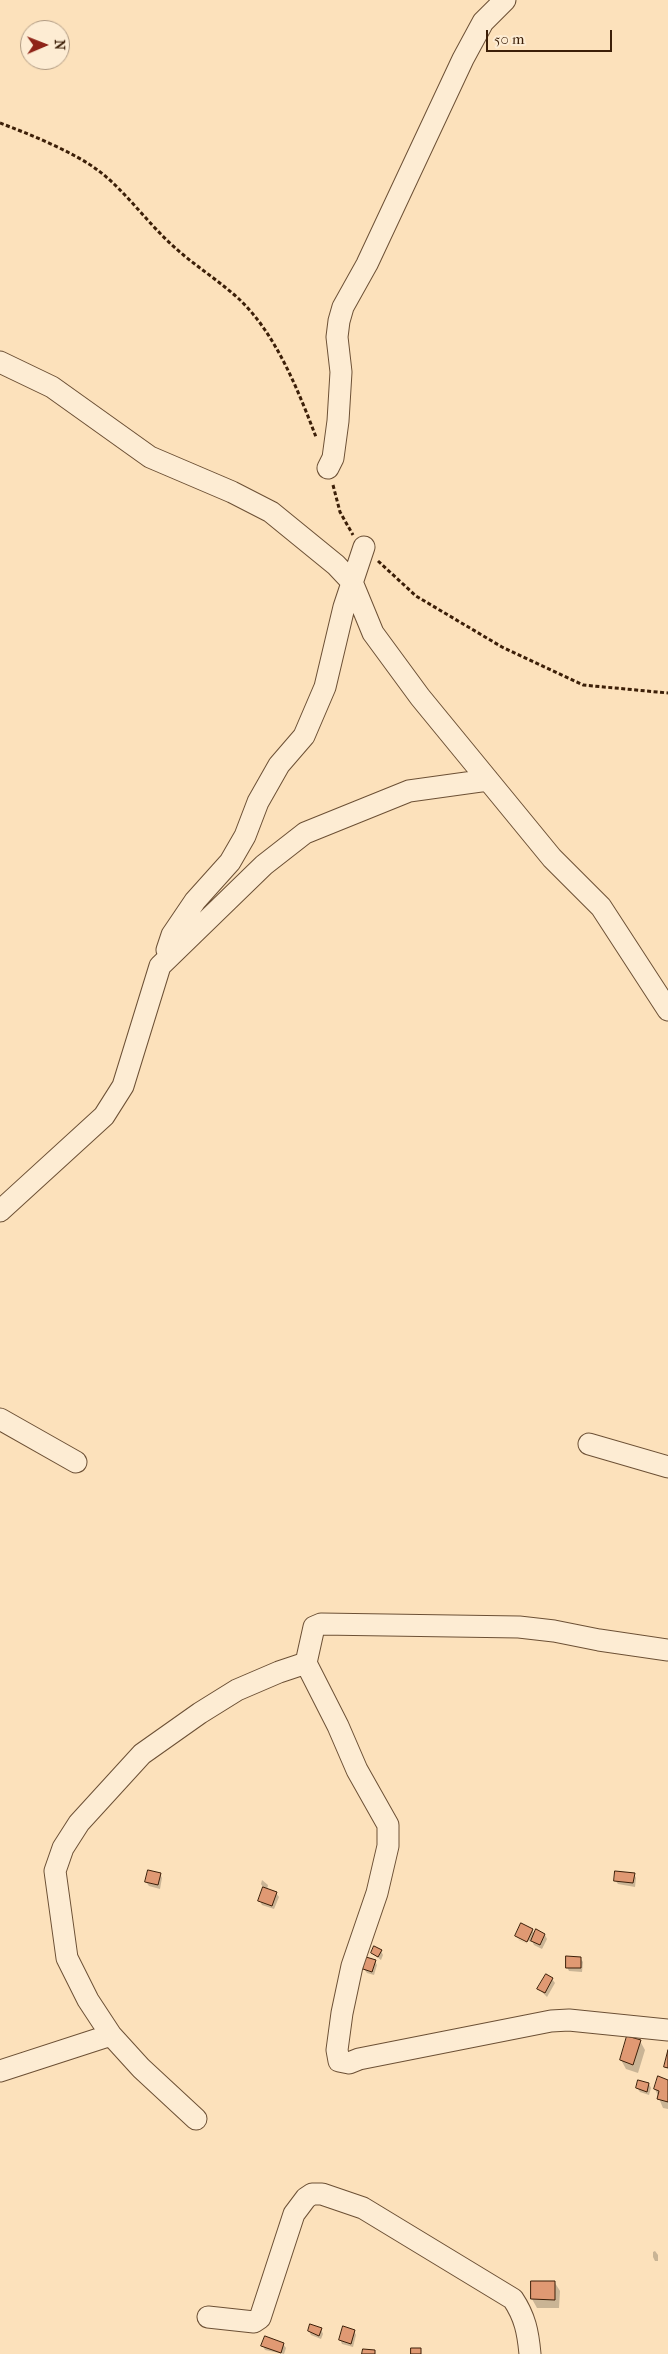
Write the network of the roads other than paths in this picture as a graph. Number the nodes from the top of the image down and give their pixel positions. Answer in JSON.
{"nodes":[{"id":1,"x":505,"y":0,"type":"edge"},
{"id":2,"x":0,"y":362,"type":"edge"},
{"id":3,"x":328,"y":468,"type":"dead end"},
{"id":4,"x":364,"y":548,"type":"dead end"},
{"id":5,"x":352,"y":582,"type":"junction"},
{"id":6,"x":488,"y":780,"type":"junction"},
{"id":7,"x":160,"y":966,"type":"junction"},
{"id":8,"x":668,"y":1010,"type":"edge"},
{"id":9,"x":0,"y":1211,"type":"edge"},
{"id":10,"x":0,"y":1418,"type":"edge"},
{"id":11,"x":589,"y":1444,"type":"dead end"},
{"id":12,"x":76,"y":1462,"type":"dead end"},
{"id":13,"x":668,"y":1467,"type":"edge"},
{"id":14,"x":668,"y":1650,"type":"edge"},
{"id":15,"x":306,"y":1663,"type":"junction"},
{"id":16,"x":668,"y":2030,"type":"edge"},
{"id":17,"x":111,"y":2035,"type":"junction"},
{"id":18,"x":0,"y":2071,"type":"edge"},
{"id":19,"x":196,"y":2119,"type":"dead end"},
{"id":20,"x":208,"y":2317,"type":"dead end"},
{"id":21,"x":530,"y":2354,"type":"edge"}],
"edges":[{"from":1,"to":3,"type":"street"},
{"from":2,"to":5,"type":"street"},
{"from":4,"to":5,"type":"street"},
{"from":5,"to":6,"type":"street"},
{"from":5,"to":7,"type":"street"},
{"from":6,"to":7,"type":"street"},
{"from":6,"to":8,"type":"street"},
{"from":7,"to":9,"type":"street"},
{"from":10,"to":12,"type":"street"},
{"from":11,"to":13,"type":"street"},
{"from":14,"to":15,"type":"street"},
{"from":15,"to":16,"type":"street"},
{"from":15,"to":17,"type":"street"},
{"from":17,"to":18,"type":"street"},
{"from":17,"to":19,"type":"street"},
{"from":20,"to":21,"type":"street"}]}
